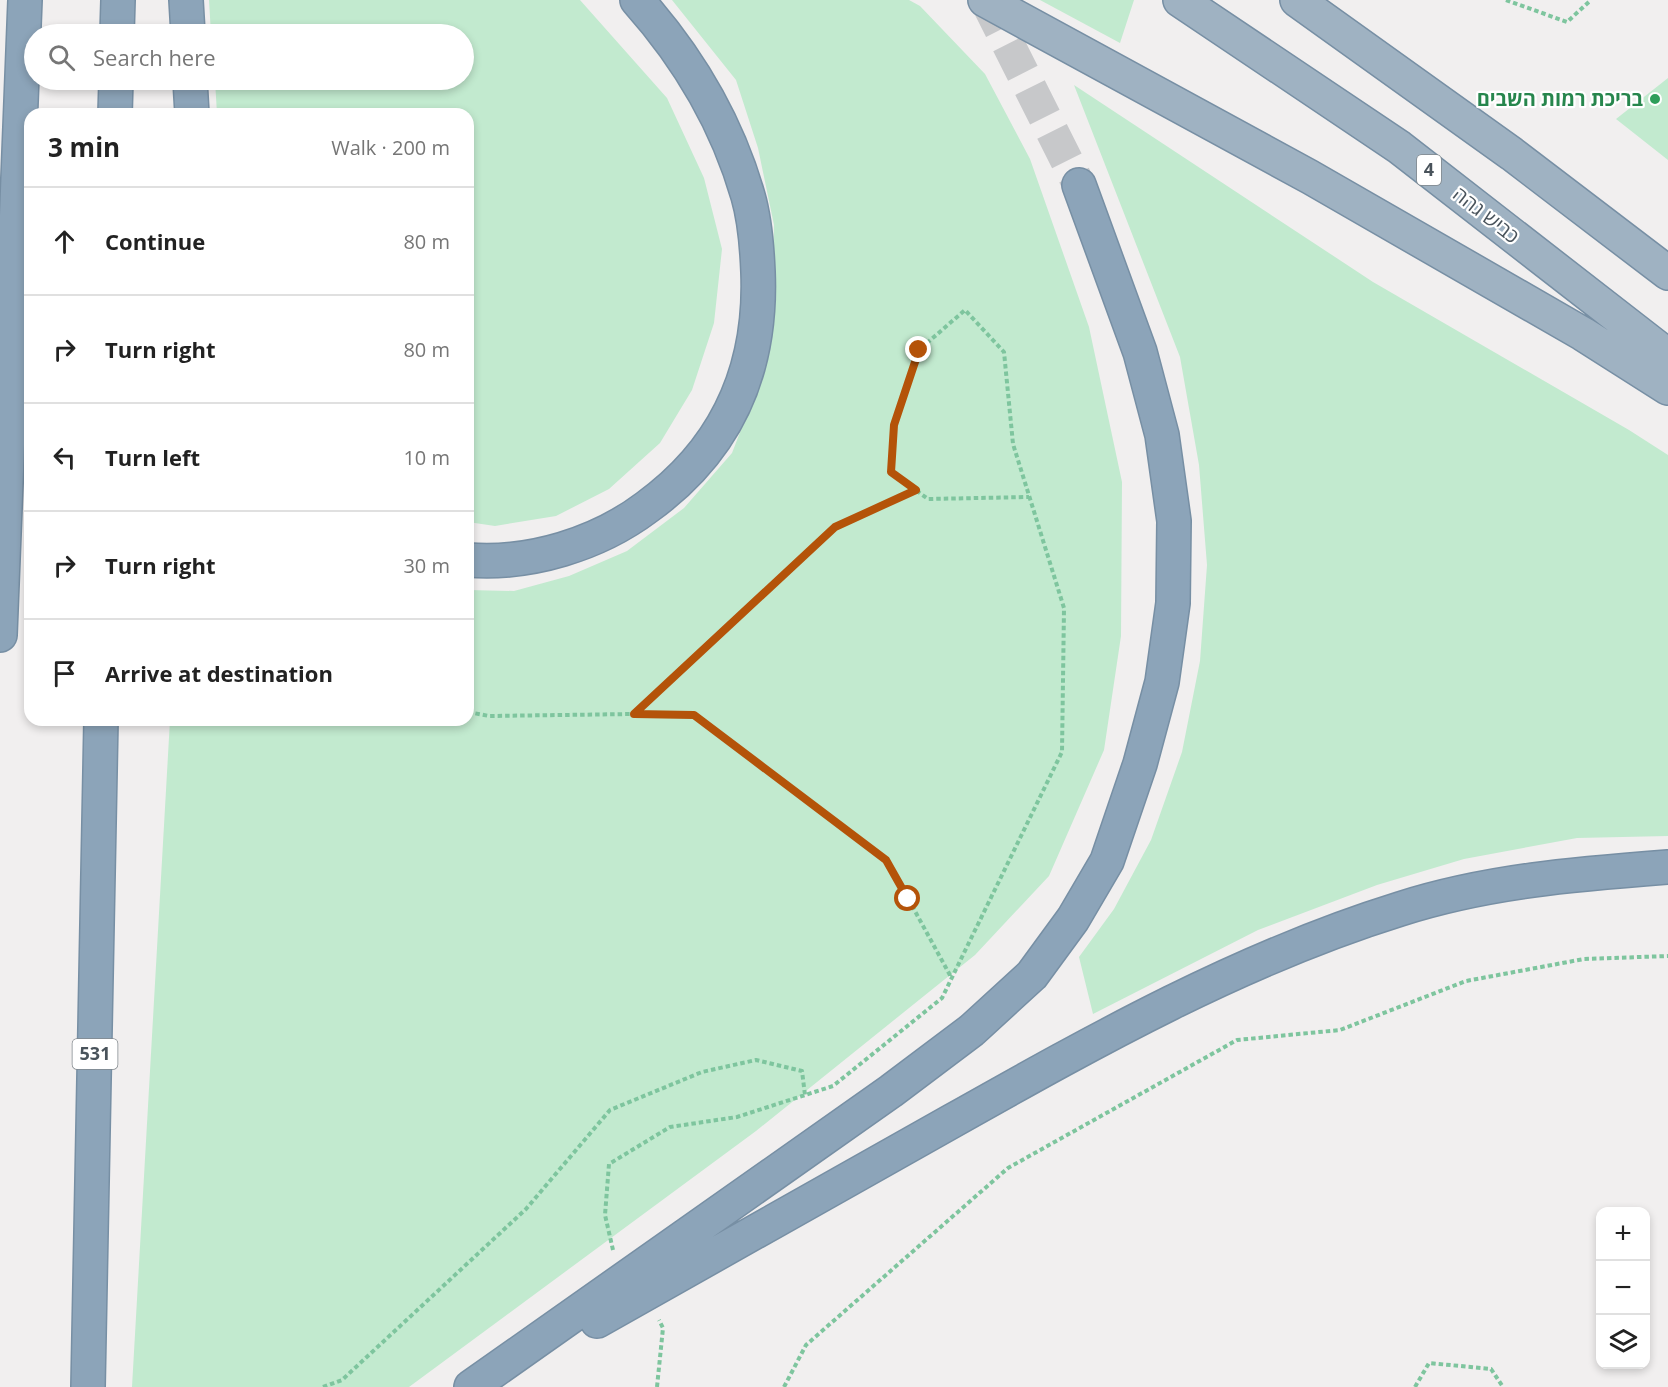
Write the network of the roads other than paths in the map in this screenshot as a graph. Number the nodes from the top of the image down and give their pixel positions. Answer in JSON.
{"nodes":[{"id":1,"x":25,"y":0,"type":"edge"},
{"id":2,"x":118,"y":0,"type":"edge"},
{"id":3,"x":186,"y":0,"type":"edge"},
{"id":4,"x":637,"y":0,"type":"edge"},
{"id":5,"x":985,"y":0,"type":"edge"},
{"id":6,"x":1180,"y":0,"type":"edge"},
{"id":7,"x":1297,"y":0,"type":"edge"},
{"id":8,"x":24,"y":24,"type":"edge"},
{"id":9,"x":117,"y":24,"type":"edge"},
{"id":10,"x":187,"y":24,"type":"edge"},
{"id":11,"x":24,"y":25,"type":"edge"},
{"id":12,"x":116,"y":90,"type":"edge"},
{"id":13,"x":191,"y":90,"type":"edge"},
{"id":14,"x":115,"y":108,"type":"edge"},
{"id":15,"x":192,"y":108,"type":"edge"},
{"id":16,"x":1079,"y":185,"type":"tunnel mouth"},
{"id":17,"x":1668,"y":273,"type":"edge"},
{"id":18,"x":1668,"y":356,"type":"edge"},
{"id":19,"x":1668,"y":388,"type":"edge"},
{"id":20,"x":474,"y":560,"type":"edge"},
{"id":21,"x":0,"y":635,"type":"edge"},
{"id":22,"x":101,"y":726,"type":"edge"},
{"id":23,"x":1668,"y":867,"type":"edge"},
{"id":24,"x":88,"y":1387,"type":"edge"},
{"id":25,"x":471,"y":1387,"type":"edge"},
{"id":26,"x":480,"y":1387,"type":"edge"}],
"edges":[{"from":1,"to":8,"type":"highway"},
{"from":2,"to":9,"type":"highway"},
{"from":3,"to":10,"type":"highway"},
{"from":4,"to":20,"type":"highway"},
{"from":5,"to":19,"type":"highway"},
{"from":6,"to":18,"type":"highway","name":"כביש גהה","number":"4"},
{"from":7,"to":17,"type":"highway"},
{"from":11,"to":21,"type":"highway"},
{"from":12,"to":14,"type":"highway"},
{"from":13,"to":15,"type":"highway"},
{"from":16,"to":25,"type":"highway"},
{"from":22,"to":24,"type":"highway","number":"531"},
{"from":23,"to":26,"type":"highway"}]}
